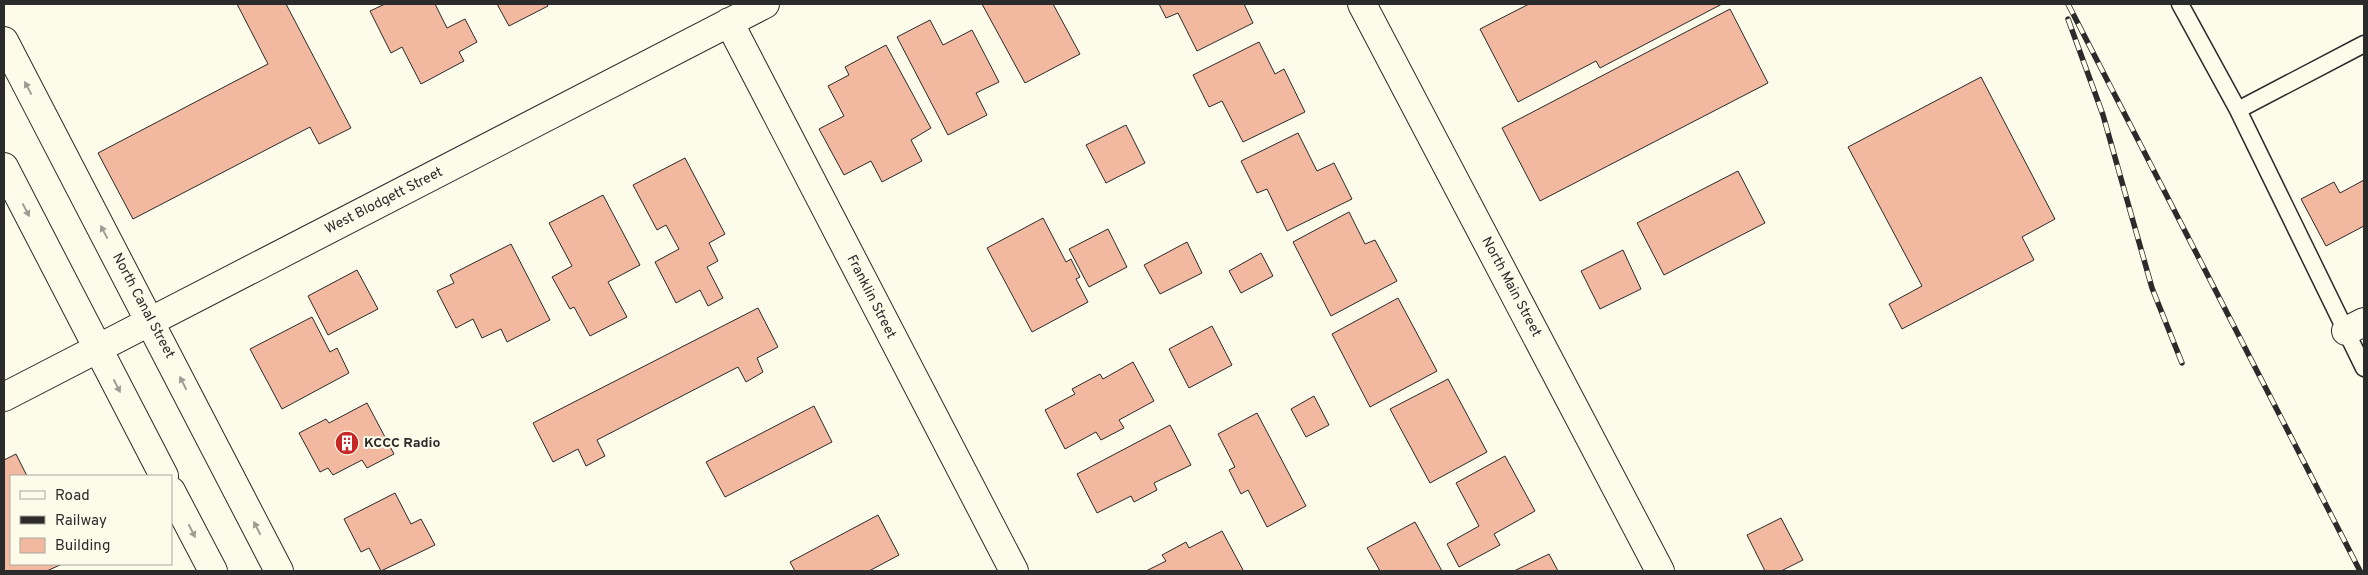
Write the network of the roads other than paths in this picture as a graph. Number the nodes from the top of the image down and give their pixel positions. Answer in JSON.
{"nodes":[{"id":1,"x":765,"y":4,"type":"edge"},
{"id":2,"x":1362,"y":4,"type":"edge"},
{"id":3,"x":2180,"y":4,"type":"edge"},
{"id":4,"x":729,"y":22,"type":"junction"},
{"id":5,"x":4,"y":41,"type":"edge"},
{"id":6,"x":2364,"y":44,"type":"edge"},
{"id":7,"x":2238,"y":110,"type":"junction"},
{"id":8,"x":4,"y":167,"type":"edge"},
{"id":9,"x":151,"y":322,"type":"junction"},
{"id":10,"x":2355,"y":326,"type":"edge"},
{"id":11,"x":98,"y":349,"type":"junction"},
{"id":12,"x":2364,"y":368,"type":"edge"},
{"id":13,"x":4,"y":397,"type":"edge"},
{"id":14,"x":163,"y":475,"type":"edge"},
{"id":15,"x":172,"y":493,"type":"edge"},
{"id":16,"x":1006,"y":568,"type":"edge"},
{"id":17,"x":213,"y":571,"type":"edge"},
{"id":18,"x":279,"y":571,"type":"edge"},
{"id":19,"x":1660,"y":571,"type":"edge"}],
"edges":[{"from":1,"to":4,"type":"main road","name":"West Blodgett Street"},
{"from":2,"to":19,"type":"main road","name":"North Main Street"},
{"from":3,"to":7,"type":"lane"},
{"from":4,"to":9,"type":"main road","name":"West Blodgett Street"},
{"from":4,"to":16,"type":"main road","name":"Franklin Street"},
{"from":9,"to":5,"type":"main road","name":"North Canal Street","one_way":true},
{"from":6,"to":7,"type":"lane"},
{"from":7,"to":10,"type":"lane"},
{"from":8,"to":11,"type":"main road","one_way":true},
{"from":9,"to":11,"type":"main road","name":"West Blodgett Street"},
{"from":18,"to":9,"type":"main road","name":"North Canal Street","one_way":true},
{"from":10,"to":12,"type":"lane"},
{"from":11,"to":13,"type":"main road","name":"West Blodgett Street"},
{"from":11,"to":14,"type":"main road","one_way":true},
{"from":15,"to":17,"type":"main road","one_way":true}]}
